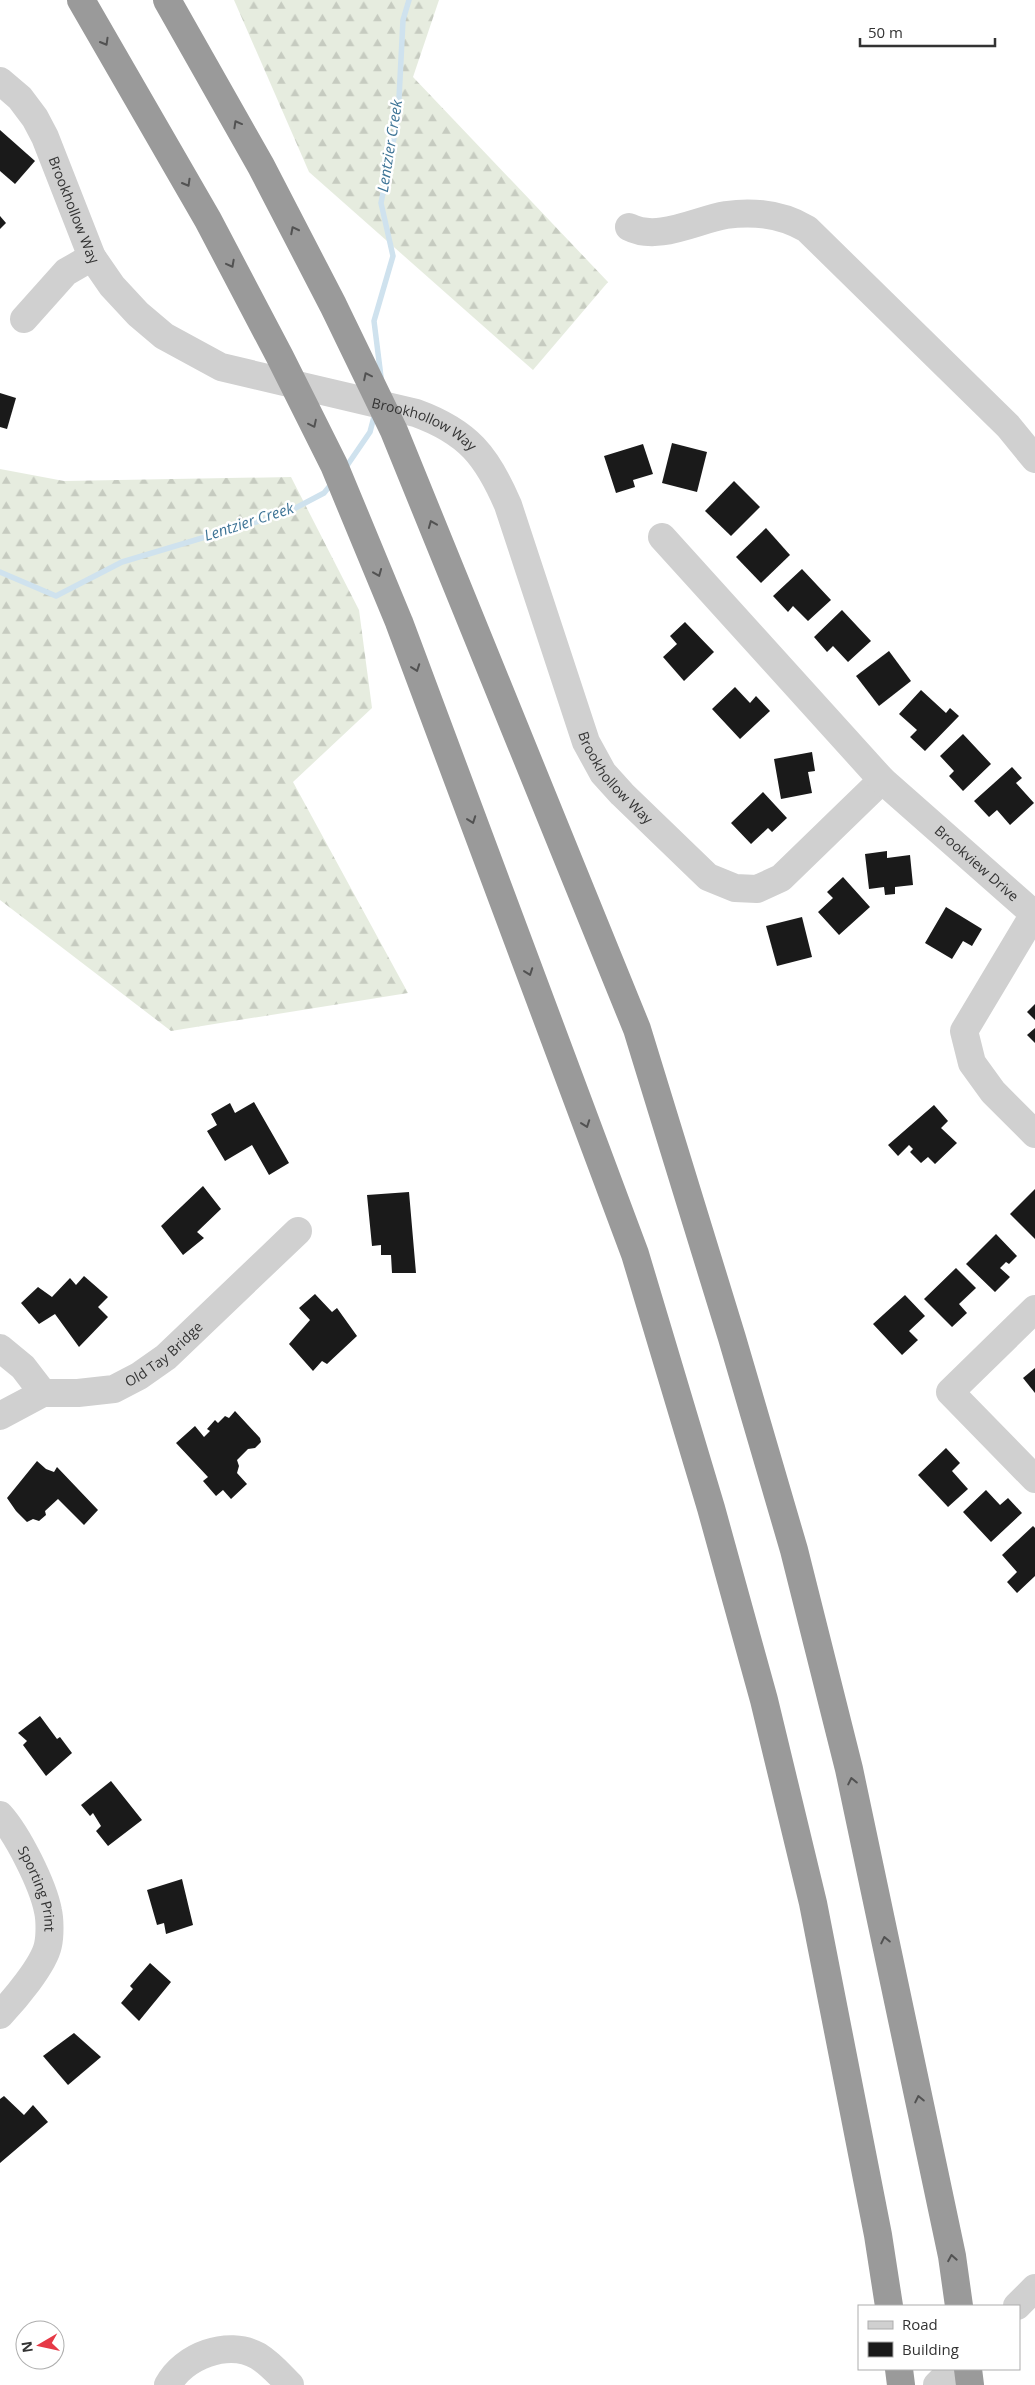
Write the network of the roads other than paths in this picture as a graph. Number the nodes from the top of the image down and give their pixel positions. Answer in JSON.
{"nodes":[{"id":1,"x":81,"y":0,"type":"edge"},
{"id":2,"x":167,"y":0,"type":"edge"},
{"id":3,"x":0,"y":81,"type":"edge"},
{"id":4,"x":629,"y":227,"type":"dead end"},
{"id":5,"x":92,"y":257,"type":"junction"},
{"id":6,"x":24,"y":319,"type":"dead end"},
{"id":7,"x":1035,"y":459,"type":"edge"},
{"id":8,"x":662,"y":537,"type":"dead end"},
{"id":9,"x":882,"y":780,"type":"junction"},
{"id":10,"x":1035,"y":1134,"type":"edge"},
{"id":11,"x":298,"y":1231,"type":"dead end"},
{"id":12,"x":1035,"y":1309,"type":"edge"},
{"id":13,"x":0,"y":1348,"type":"edge"},
{"id":14,"x":43,"y":1393,"type":"junction"},
{"id":15,"x":0,"y":1416,"type":"edge"},
{"id":16,"x":1035,"y":1479,"type":"edge"},
{"id":17,"x":0,"y":1815,"type":"edge"},
{"id":18,"x":0,"y":2015,"type":"edge"},
{"id":19,"x":1035,"y":2288,"type":"edge"},
{"id":20,"x":889,"y":2305,"type":"edge"},
{"id":21,"x":959,"y":2305,"type":"edge"},
{"id":22,"x":1018,"y":2305,"type":"edge"},
{"id":23,"x":899,"y":2370,"type":"edge"},
{"id":24,"x":952,"y":2370,"type":"edge"},
{"id":25,"x":968,"y":2370,"type":"edge"},
{"id":26,"x":168,"y":2385,"type":"edge"},
{"id":27,"x":290,"y":2385,"type":"edge"},
{"id":28,"x":901,"y":2385,"type":"edge"},
{"id":29,"x":937,"y":2385,"type":"edge"},
{"id":30,"x":970,"y":2385,"type":"edge"}],
"edges":[{"from":1,"to":20,"type":"highway","one_way":true},
{"from":21,"to":2,"type":"highway","one_way":true},
{"from":3,"to":5,"type":"street","name":"Brookhollow Way"},
{"from":4,"to":7,"type":"street"},
{"from":5,"to":6,"type":"street"},
{"from":5,"to":9,"type":"street","name":"Brookhollow Way"},
{"from":8,"to":9,"type":"street","name":"Brookview Drive"},
{"from":9,"to":10,"type":"street","name":"Brookview Drive"},
{"from":11,"to":14,"type":"street","name":"Old Tay Bridge"},
{"from":12,"to":16,"type":"street"},
{"from":13,"to":14,"type":"street"},
{"from":14,"to":15,"type":"street","name":"Old Tay Bridge"},
{"from":17,"to":18,"type":"street","name":"Sporting Print"},
{"from":19,"to":22,"type":"street"},
{"from":23,"to":28,"type":"highway"},
{"from":24,"to":29,"type":"street"},
{"from":25,"to":30,"type":"highway"},
{"from":26,"to":27,"type":"street"}]}
